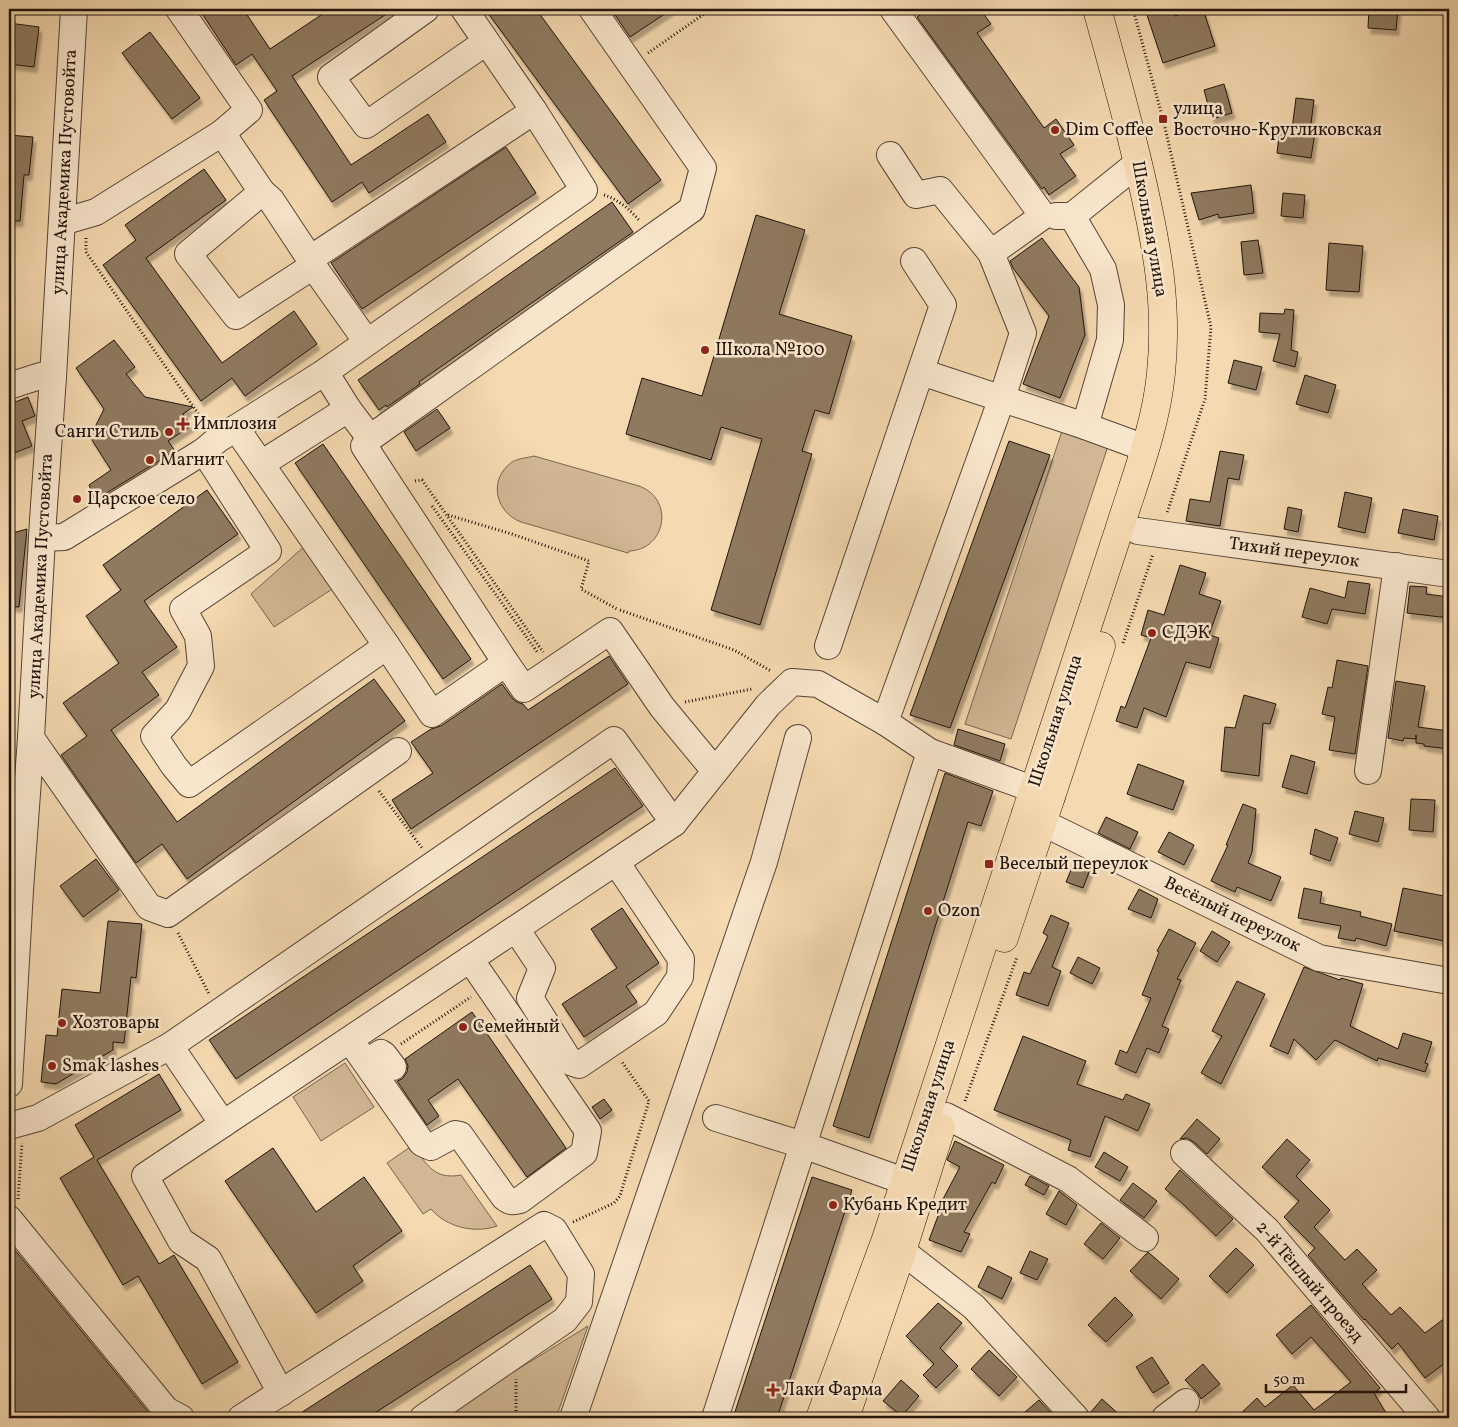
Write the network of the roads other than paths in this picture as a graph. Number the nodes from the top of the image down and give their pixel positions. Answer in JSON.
{"nodes":[{"id":1,"x":74,"y":9,"type":"edge"},
{"id":2,"x":179,"y":9,"type":"edge"},
{"id":3,"x":426,"y":9,"type":"edge"},
{"id":4,"x":464,"y":9,"type":"edge"},
{"id":5,"x":592,"y":9,"type":"edge"},
{"id":6,"x":893,"y":9,"type":"edge"},
{"id":7,"x":1097,"y":9,"type":"edge"},
{"id":8,"x":1115,"y":9,"type":"edge"},
{"id":9,"x":486,"y":42,"type":"junction"},
{"id":10,"x":534,"y":111,"type":"junction"},
{"id":11,"x":222,"y":133,"type":"junction"},
{"id":12,"x":890,"y":155,"type":"dead end"},
{"id":13,"x":1138,"y":163,"type":"junction"},
{"id":14,"x":262,"y":192,"type":"junction"},
{"id":15,"x":1043,"y":216,"type":"junction"},
{"id":16,"x":1072,"y":216,"type":"junction"},
{"id":17,"x":71,"y":220,"type":"junction"},
{"id":18,"x":991,"y":253,"type":"junction"},
{"id":19,"x":914,"y":261,"type":"dead end"},
{"id":20,"x":311,"y":262,"type":"junction"},
{"id":21,"x":367,"y":342,"type":"junction"},
{"id":22,"x":325,"y":372,"type":"junction"},
{"id":23,"x":921,"y":372,"type":"junction"},
{"id":24,"x":53,"y":377,"type":"junction"},
{"id":25,"x":9,"y":386,"type":"edge"},
{"id":26,"x":1002,"y":398,"type":"junction"},
{"id":27,"x":348,"y":409,"type":"junction"},
{"id":28,"x":1085,"y":426,"type":"junction"},
{"id":29,"x":370,"y":438,"type":"junction"},
{"id":30,"x":219,"y":439,"type":"junction"},
{"id":31,"x":1145,"y":448,"type":"junction"},
{"id":32,"x":261,"y":464,"type":"junction"},
{"id":33,"x":1138,"y":531,"type":"junction"},
{"id":34,"x":42,"y":538,"type":"junction"},
{"id":35,"x":1397,"y":566,"type":"junction"},
{"id":36,"x":1449,"y":574,"type":"edge"},
{"id":37,"x":387,"y":646,"type":"junction"},
{"id":38,"x":828,"y":646,"type":"dead end"},
{"id":39,"x":506,"y":663,"type":"junction"},
{"id":40,"x":885,"y":722,"type":"junction"},
{"id":41,"x":31,"y":738,"type":"junction"},
{"id":42,"x":798,"y":738,"type":"dead end"},
{"id":43,"x":398,"y":752,"type":"dead end"},
{"id":44,"x":930,"y":752,"type":"junction"},
{"id":45,"x":715,"y":771,"type":"junction"},
{"id":46,"x":1368,"y":771,"type":"dead end"},
{"id":47,"x":1043,"y":793,"type":"junction"},
{"id":48,"x":1034,"y":818,"type":"junction"},
{"id":49,"x":674,"y":823,"type":"junction"},
{"id":50,"x":616,"y":862,"type":"junction"},
{"id":51,"x":14,"y":889,"type":"edge"},
{"id":52,"x":516,"y":929,"type":"junction"},
{"id":53,"x":470,"y":959,"type":"junction"},
{"id":54,"x":1449,"y":981,"type":"edge"},
{"id":55,"x":350,"y":1040,"type":"junction"},
{"id":56,"x":170,"y":1046,"type":"junction"},
{"id":57,"x":9,"y":1084,"type":"edge"},
{"id":58,"x":716,"y":1118,"type":"dead end"},
{"id":59,"x":952,"y":1119,"type":"junction"},
{"id":60,"x":223,"y":1124,"type":"junction"},
{"id":61,"x":9,"y":1126,"type":"edge"},
{"id":62,"x":803,"y":1145,"type":"junction"},
{"id":63,"x":1184,"y":1153,"type":"dead end"},
{"id":64,"x":904,"y":1181,"type":"junction"},
{"id":65,"x":9,"y":1219,"type":"edge"},
{"id":66,"x":1145,"y":1238,"type":"dead end"},
{"id":67,"x":902,"y":1251,"type":"junction"},
{"id":68,"x":281,"y":1393,"type":"junction"},
{"id":69,"x":1186,"y":1402,"type":"dead end"},
{"id":70,"x":178,"y":1417,"type":"edge"},
{"id":71,"x":241,"y":1418,"type":"edge"},
{"id":72,"x":423,"y":1418,"type":"edge"},
{"id":73,"x":573,"y":1418,"type":"edge"},
{"id":74,"x":715,"y":1418,"type":"edge"},
{"id":75,"x":820,"y":1418,"type":"edge"},
{"id":76,"x":845,"y":1418,"type":"edge"},
{"id":77,"x":1076,"y":1418,"type":"edge"},
{"id":78,"x":1165,"y":1418,"type":"edge"},
{"id":79,"x":1427,"y":1418,"type":"edge"}],
"edges":[{"from":1,"to":17,"type":"street","name":"улица Академика Пустовойта"},
{"from":2,"to":11,"type":"street"},
{"from":3,"to":9,"type":"street"},
{"from":4,"to":9,"type":"street"},
{"from":5,"to":29,"type":"street"},
{"from":6,"to":15,"type":"street"},
{"from":7,"to":13,"type":"main road","name":"Школьная улица"},
{"from":8,"to":33,"type":"main road","name":"Школьная улица"},
{"from":9,"to":10,"type":"street"},
{"from":10,"to":20,"type":"street"},
{"from":10,"to":21,"type":"street"},
{"from":11,"to":14,"type":"street"},
{"from":11,"to":17,"type":"street"},
{"from":12,"to":18,"type":"street"},
{"from":13,"to":16,"type":"street"},
{"from":13,"to":31,"type":"main road","name":"Школьная улица"},
{"from":14,"to":20,"type":"street"},
{"from":14,"to":20,"type":"street"},
{"from":15,"to":16,"type":"street"},
{"from":15,"to":18,"type":"street"},
{"from":16,"to":28,"type":"street"},
{"from":17,"to":24,"type":"street","name":"улица Академика Пустовойта"},
{"from":18,"to":26,"type":"street"},
{"from":19,"to":23,"type":"street"},
{"from":20,"to":21,"type":"street"},
{"from":21,"to":22,"type":"street"},
{"from":22,"to":27,"type":"street"},
{"from":22,"to":30,"type":"street"},
{"from":23,"to":26,"type":"street"},
{"from":23,"to":38,"type":"street"},
{"from":24,"to":25,"type":"street"},
{"from":24,"to":34,"type":"street","name":"улица Академика Пустовойта"},
{"from":26,"to":28,"type":"street"},
{"from":26,"to":40,"type":"street"},
{"from":27,"to":29,"type":"street"},
{"from":27,"to":32,"type":"street"},
{"from":28,"to":31,"type":"street"},
{"from":29,"to":39,"type":"street"},
{"from":30,"to":32,"type":"street"},
{"from":30,"to":34,"type":"street"},
{"from":30,"to":37,"type":"street"},
{"from":31,"to":47,"type":"main road","name":"Школьная улица"},
{"from":32,"to":37,"type":"street"},
{"from":33,"to":35,"type":"street","name":"Тихий переулок"},
{"from":33,"to":47,"type":"main road","name":"Школьная улица"},
{"from":34,"to":41,"type":"street","name":"улица Академика Пустовойта"},
{"from":35,"to":36,"type":"street","name":"Тихий переулок"},
{"from":35,"to":46,"type":"street"},
{"from":37,"to":39,"type":"street"},
{"from":39,"to":45,"type":"street"},
{"from":40,"to":44,"type":"street"},
{"from":40,"to":45,"type":"street"},
{"from":41,"to":43,"type":"street"},
{"from":41,"to":51,"type":"street","name":"улица Академика Пустовойта"},
{"from":42,"to":73,"type":"street"},
{"from":44,"to":47,"type":"street"},
{"from":44,"to":62,"type":"street"},
{"from":45,"to":49,"type":"street"},
{"from":47,"to":48,"type":"main road","name":"Школьная улица"},
{"from":48,"to":54,"type":"street","name":"Весёлый переулок"},
{"from":48,"to":59,"type":"main road","name":"Школьная улица"},
{"from":48,"to":64,"type":"main road","name":"Школьная улица"},
{"from":49,"to":50,"type":"street"},
{"from":49,"to":56,"type":"street"},
{"from":50,"to":52,"type":"street"},
{"from":50,"to":52,"type":"street"},
{"from":51,"to":57,"type":"street","name":"улица Академика Пустовойта"},
{"from":52,"to":53,"type":"street"},
{"from":53,"to":55,"type":"street"},
{"from":53,"to":55,"type":"street"},
{"from":55,"to":60,"type":"street"},
{"from":56,"to":60,"type":"street"},
{"from":56,"to":61,"type":"street"},
{"from":58,"to":62,"type":"street"},
{"from":59,"to":66,"type":"street"},
{"from":59,"to":67,"type":"main road","name":"Школьная улица"},
{"from":60,"to":68,"type":"street"},
{"from":62,"to":64,"type":"street"},
{"from":62,"to":74,"type":"street"},
{"from":63,"to":79,"type":"street","name":"2-й Тёплый проезд"},
{"from":64,"to":75,"type":"main road","name":"Школьная улица"},
{"from":65,"to":70,"type":"street"},
{"from":67,"to":76,"type":"main road","name":"Школьная улица"},
{"from":67,"to":77,"type":"street"},
{"from":68,"to":71,"type":"street"},
{"from":68,"to":72,"type":"street"},
{"from":69,"to":78,"type":"street"}]}
